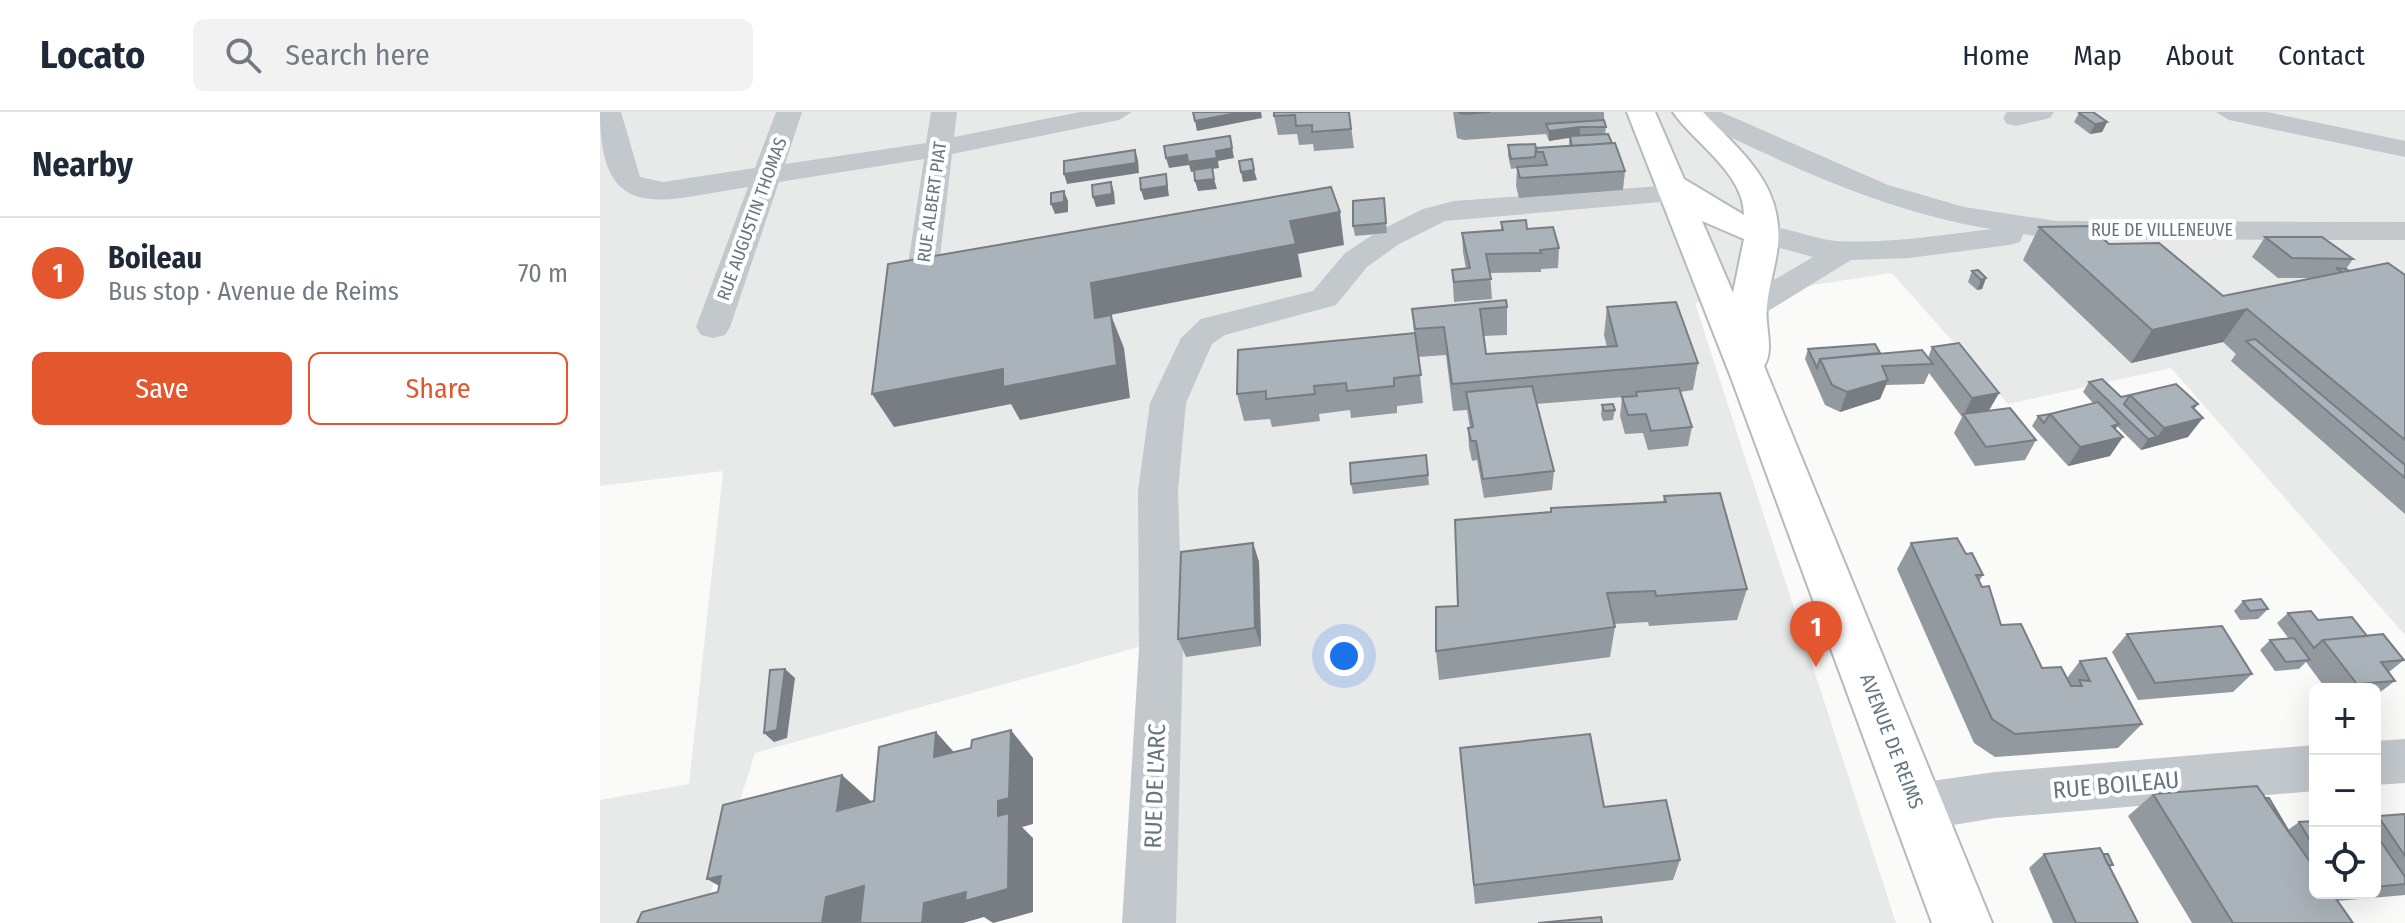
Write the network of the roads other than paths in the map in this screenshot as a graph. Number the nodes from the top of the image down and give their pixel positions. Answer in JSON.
{"nodes":[{"id":1,"x":608,"y":112,"type":"edge"},
{"id":2,"x":789,"y":112,"type":"edge"},
{"id":3,"x":944,"y":112,"type":"edge"},
{"id":4,"x":1119,"y":112,"type":"edge"},
{"id":5,"x":1641,"y":112,"type":"edge"},
{"id":6,"x":1687,"y":112,"type":"edge"},
{"id":7,"x":1700,"y":112,"type":"edge"},
{"id":8,"x":2229,"y":112,"type":"edge"},
{"id":9,"x":1724,"y":148,"type":"junction"},
{"id":10,"x":938,"y":149,"type":"junction"},
{"id":11,"x":2405,"y":149,"type":"edge"},
{"id":12,"x":1778,"y":150,"type":"junction"},
{"id":13,"x":768,"y":175,"type":"junction"},
{"id":14,"x":1668,"y":180,"type":"junction"},
{"id":15,"x":2056,"y":230,"type":"junction"},
{"id":16,"x":2405,"y":231,"type":"edge"},
{"id":17,"x":1762,"y":234,"type":"junction"},
{"id":18,"x":1846,"y":250,"type":"junction"},
{"id":19,"x":920,"y":291,"type":"edge"},
{"id":20,"x":1748,"y":309,"type":"junction"},
{"id":21,"x":713,"y":327,"type":"dead end"},
{"id":22,"x":1751,"y":380,"type":"junction"},
{"id":23,"x":2405,"y":761,"type":"edge"},
{"id":24,"x":2381,"y":763,"type":"edge"},
{"id":25,"x":2309,"y":769,"type":"edge"},
{"id":26,"x":1917,"y":807,"type":"junction"},
{"id":27,"x":1149,"y":923,"type":"edge"},
{"id":28,"x":1962,"y":923,"type":"edge"}],
"edges":[{"from":1,"to":13,"type":"street"},
{"from":2,"to":13,"type":"street","name":"RUE AUGUSTIN THOMAS"},
{"from":3,"to":10,"type":"street","name":"RUE ALBERT PIAT"},
{"from":4,"to":10,"type":"street"},
{"from":5,"to":14,"type":"main road","name":"AVENUE DE REIMS"},
{"from":6,"to":9,"type":"main road"},
{"from":7,"to":12,"type":"street","name":"RUE DE VILLENEUVE"},
{"from":8,"to":11,"type":"street"},
{"from":9,"to":12,"type":"street"},
{"from":9,"to":14,"type":"main road"},
{"from":9,"to":17,"type":"main road"},
{"from":10,"to":13,"type":"street"},
{"from":10,"to":19,"type":"street","name":"RUE ALBERT PIAT"},
{"from":12,"to":15,"type":"street","name":"RUE DE VILLENEUVE"},
{"from":13,"to":21,"type":"street","name":"RUE AUGUSTIN THOMAS"},
{"from":14,"to":17,"type":"main road"},
{"from":14,"to":22,"type":"main road","name":"AVENUE DE REIMS"},
{"from":14,"to":27,"type":"street","name":"RUE DE L'ARC"},
{"from":15,"to":16,"type":"street","name":"RUE DE VILLENEUVE"},
{"from":15,"to":18,"type":"street"},
{"from":17,"to":18,"type":"street"},
{"from":17,"to":20,"type":"main road"},
{"from":18,"to":20,"type":"street"},
{"from":20,"to":22,"type":"main road"},
{"from":22,"to":26,"type":"main road","name":"AVENUE DE REIMS"},
{"from":23,"to":24,"type":"street"},
{"from":25,"to":26,"type":"street","name":"RUE BOILEAU"},
{"from":26,"to":28,"type":"main road","name":"AVENUE DE REIMS"}]}
